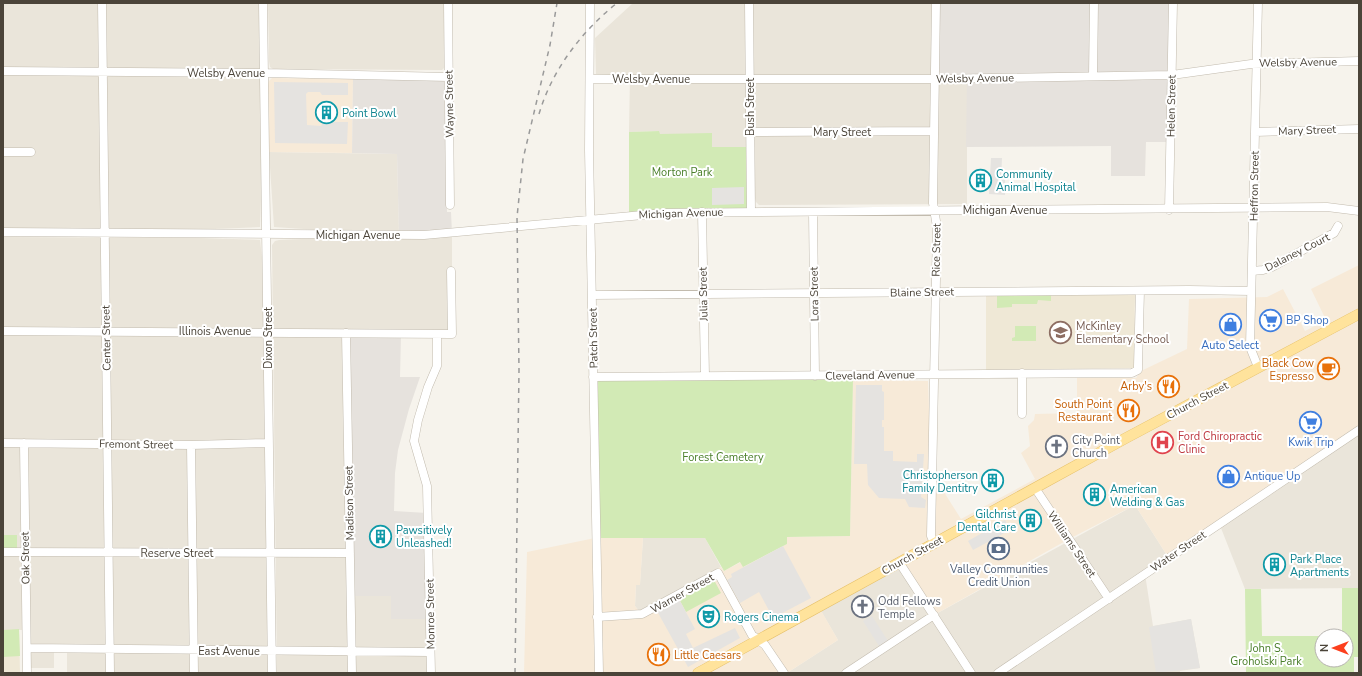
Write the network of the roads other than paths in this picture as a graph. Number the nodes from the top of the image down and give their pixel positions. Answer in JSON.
{"nodes":[{"id":1,"x":102,"y":3,"type":"edge"},
{"id":2,"x":264,"y":3,"type":"edge"},
{"id":3,"x":448,"y":3,"type":"edge"},
{"id":4,"x":590,"y":3,"type":"edge"},
{"id":5,"x":749,"y":3,"type":"edge"},
{"id":6,"x":936,"y":3,"type":"edge"},
{"id":7,"x":1094,"y":3,"type":"edge"},
{"id":8,"x":1173,"y":3,"type":"edge"},
{"id":9,"x":1258,"y":3,"type":"edge"},
{"id":10,"x":1359,"y":61,"type":"edge"},
{"id":11,"x":1256,"y":63,"type":"junction"},
{"id":12,"x":3,"y":72,"type":"edge"},
{"id":13,"x":104,"y":72,"type":"junction"},
{"id":14,"x":265,"y":73,"type":"junction"},
{"id":15,"x":1172,"y":75,"type":"junction"},
{"id":16,"x":1093,"y":76,"type":"junction"},
{"id":17,"x":449,"y":77,"type":"junction"},
{"id":18,"x":590,"y":79,"type":"junction"},
{"id":19,"x":935,"y":79,"type":"junction"},
{"id":20,"x":750,"y":80,"type":"junction"},
{"id":21,"x":1359,"y":129,"type":"edge"},
{"id":22,"x":934,"y":131,"type":"junction"},
{"id":23,"x":750,"y":132,"type":"junction"},
{"id":24,"x":1255,"y":132,"type":"junction"},
{"id":25,"x":3,"y":152,"type":"edge"},
{"id":26,"x":31,"y":152,"type":"dead end"},
{"id":27,"x":450,"y":205,"type":"dead end"},
{"id":28,"x":1253,"y":209,"type":"junction"},
{"id":29,"x":935,"y":210,"type":"junction"},
{"id":30,"x":1169,"y":210,"type":"junction"},
{"id":31,"x":1359,"y":211,"type":"edge"},
{"id":32,"x":702,"y":212,"type":"junction"},
{"id":33,"x":751,"y":212,"type":"junction"},
{"id":34,"x":813,"y":212,"type":"junction"},
{"id":35,"x":591,"y":218,"type":"junction"},
{"id":36,"x":1338,"y":226,"type":"dead end"},
{"id":37,"x":3,"y":232,"type":"edge"},
{"id":38,"x":106,"y":232,"type":"junction"},
{"id":39,"x":266,"y":235,"type":"junction"},
{"id":40,"x":451,"y":271,"type":"dead end"},
{"id":41,"x":1252,"y":271,"type":"junction"},
{"id":42,"x":1140,"y":291,"type":"junction"},
{"id":43,"x":1251,"y":291,"type":"junction"},
{"id":44,"x":935,"y":292,"type":"junction"},
{"id":45,"x":814,"y":293,"type":"junction"},
{"id":46,"x":703,"y":294,"type":"junction"},
{"id":47,"x":592,"y":295,"type":"junction"},
{"id":48,"x":1359,"y":314,"type":"edge"},
{"id":49,"x":3,"y":331,"type":"edge"},
{"id":50,"x":268,"y":331,"type":"junction"},
{"id":51,"x":105,"y":332,"type":"junction"},
{"id":52,"x":346,"y":333,"type":"junction"},
{"id":53,"x":437,"y":334,"type":"junction"},
{"id":54,"x":1258,"y":367,"type":"junction"},
{"id":55,"x":1022,"y":373,"type":"junction"},
{"id":56,"x":934,"y":374,"type":"junction"},
{"id":57,"x":705,"y":376,"type":"junction"},
{"id":58,"x":815,"y":376,"type":"junction"},
{"id":59,"x":593,"y":377,"type":"junction"},
{"id":60,"x":1022,"y":414,"type":"dead end"},
{"id":61,"x":1359,"y":430,"type":"edge"},
{"id":62,"x":3,"y":443,"type":"edge"},
{"id":63,"x":24,"y":443,"type":"junction"},
{"id":64,"x":268,"y":443,"type":"junction"},
{"id":65,"x":107,"y":444,"type":"junction"},
{"id":66,"x":191,"y":445,"type":"junction"},
{"id":67,"x":1035,"y":488,"type":"junction"},
{"id":68,"x":934,"y":544,"type":"junction"},
{"id":69,"x":3,"y":552,"type":"edge"},
{"id":70,"x":25,"y":552,"type":"junction"},
{"id":71,"x":271,"y":552,"type":"junction"},
{"id":72,"x":108,"y":553,"type":"junction"},
{"id":73,"x":350,"y":553,"type":"junction"},
{"id":74,"x":191,"y":554,"type":"junction"},
{"id":75,"x":899,"y":562,"type":"junction"},
{"id":76,"x":1109,"y":599,"type":"junction"},
{"id":77,"x":934,"y":615,"type":"junction"},
{"id":78,"x":598,"y":617,"type":"junction"},
{"id":79,"x":758,"y":640,"type":"junction"},
{"id":80,"x":27,"y":648,"type":"junction"},
{"id":81,"x":109,"y":649,"type":"junction"},
{"id":82,"x":193,"y":651,"type":"junction"},
{"id":83,"x":272,"y":651,"type":"junction"},
{"id":84,"x":351,"y":652,"type":"junction"},
{"id":85,"x":430,"y":652,"type":"junction"},
{"id":86,"x":27,"y":673,"type":"edge"},
{"id":87,"x":110,"y":673,"type":"edge"},
{"id":88,"x":194,"y":673,"type":"edge"},
{"id":89,"x":272,"y":673,"type":"edge"},
{"id":90,"x":352,"y":673,"type":"edge"},
{"id":91,"x":431,"y":673,"type":"edge"},
{"id":92,"x":599,"y":673,"type":"edge"},
{"id":93,"x":698,"y":673,"type":"edge"},
{"id":94,"x":784,"y":673,"type":"edge"},
{"id":95,"x":846,"y":673,"type":"edge"},
{"id":96,"x":971,"y":673,"type":"edge"},
{"id":97,"x":998,"y":673,"type":"edge"}],
"edges":[{"from":1,"to":13,"type":"street","name":"Center Street"},
{"from":2,"to":14,"type":"street","name":"Dixon Street"},
{"from":3,"to":17,"type":"street","name":"Wayne Street"},
{"from":4,"to":18,"type":"street","name":"Patch Street"},
{"from":5,"to":20,"type":"street","name":"Bush Street"},
{"from":6,"to":19,"type":"street","name":"Rice Street"},
{"from":7,"to":16,"type":"street"},
{"from":8,"to":15,"type":"street","name":"Helen Street"},
{"from":9,"to":11,"type":"street","name":"Heffron Street"},
{"from":10,"to":11,"type":"street","name":"Welsby Avenue"},
{"from":11,"to":15,"type":"street","name":"Welsby Avenue"},
{"from":11,"to":24,"type":"street","name":"Heffron Street"},
{"from":12,"to":13,"type":"street","name":"Welsby Avenue"},
{"from":13,"to":14,"type":"street","name":"Welsby Avenue"},
{"from":13,"to":38,"type":"street","name":"Center Street"},
{"from":14,"to":17,"type":"street","name":"Welsby Avenue"},
{"from":14,"to":39,"type":"street","name":"Dixon Street"},
{"from":15,"to":16,"type":"street","name":"Welsby Avenue"},
{"from":15,"to":30,"type":"street","name":"Helen Street"},
{"from":16,"to":19,"type":"street","name":"Welsby Avenue"},
{"from":17,"to":27,"type":"street","name":"Wayne Street"},
{"from":18,"to":20,"type":"street","name":"Welsby Avenue"},
{"from":18,"to":35,"type":"street","name":"Patch Street"},
{"from":19,"to":20,"type":"street","name":"Welsby Avenue"},
{"from":19,"to":22,"type":"street","name":"Rice Street"},
{"from":20,"to":23,"type":"street","name":"Bush Street"},
{"from":21,"to":24,"type":"street","name":"Mary Street"},
{"from":22,"to":23,"type":"street","name":"Mary Street"},
{"from":22,"to":29,"type":"street","name":"Rice Street"},
{"from":23,"to":33,"type":"street","name":"Bush Street"},
{"from":24,"to":28,"type":"street","name":"Heffron Street"},
{"from":25,"to":26,"type":"street"},
{"from":28,"to":30,"type":"street","name":"Michigan Avenue"},
{"from":28,"to":31,"type":"street","name":"Michigan Avenue"},
{"from":28,"to":41,"type":"street","name":"Heffron Street"},
{"from":29,"to":30,"type":"street","name":"Michigan Avenue"},
{"from":29,"to":34,"type":"street","name":"Michigan Avenue"},
{"from":29,"to":44,"type":"street","name":"Rice Street"},
{"from":32,"to":33,"type":"street","name":"Michigan Avenue"},
{"from":32,"to":35,"type":"street","name":"Michigan Avenue"},
{"from":32,"to":46,"type":"street","name":"Julia Street"},
{"from":33,"to":34,"type":"street","name":"Michigan Avenue"},
{"from":34,"to":45,"type":"street","name":"Lora Street"},
{"from":35,"to":39,"type":"street","name":"Michigan Avenue"},
{"from":35,"to":47,"type":"street","name":"Patch Street"},
{"from":36,"to":41,"type":"street","name":"Dalaney Court"},
{"from":37,"to":38,"type":"street","name":"Michigan Avenue"},
{"from":38,"to":39,"type":"street","name":"Michigan Avenue"},
{"from":38,"to":51,"type":"street","name":"Center Street"},
{"from":39,"to":50,"type":"street","name":"Dixon Street"},
{"from":40,"to":53,"type":"street","name":"Illinois Avenue"},
{"from":41,"to":43,"type":"street","name":"Heffron Street"},
{"from":42,"to":43,"type":"street","name":"Blaine Street"},
{"from":42,"to":44,"type":"street","name":"Blaine Street"},
{"from":42,"to":55,"type":"street","name":"Cleveland Avenue"},
{"from":43,"to":54,"type":"street","name":"Heffron Street"},
{"from":44,"to":45,"type":"street","name":"Blaine Street"},
{"from":44,"to":56,"type":"street","name":"Rice Street"},
{"from":45,"to":46,"type":"street","name":"Blaine Street"},
{"from":45,"to":58,"type":"street","name":"Lora Street"},
{"from":46,"to":47,"type":"street","name":"Blaine Street"},
{"from":46,"to":57,"type":"street","name":"Julia Street"},
{"from":47,"to":59,"type":"street","name":"Patch Street"},
{"from":48,"to":54,"type":"main road","name":"Church Street"},
{"from":49,"to":51,"type":"street","name":"Illinois Avenue"},
{"from":50,"to":51,"type":"street","name":"Illinois Avenue"},
{"from":50,"to":52,"type":"street","name":"Illinois Avenue"},
{"from":50,"to":64,"type":"street","name":"Dixon Street"},
{"from":51,"to":65,"type":"street","name":"Center Street"},
{"from":52,"to":53,"type":"street","name":"Illinois Avenue"},
{"from":52,"to":73,"type":"street","name":"Madison Street"},
{"from":53,"to":85,"type":"street","name":"Monroe Street"},
{"from":54,"to":67,"type":"main road","name":"Church Street"},
{"from":55,"to":56,"type":"street","name":"Cleveland Avenue"},
{"from":55,"to":60,"type":"street"},
{"from":56,"to":58,"type":"street","name":"Cleveland Avenue"},
{"from":56,"to":68,"type":"street","name":"Rice Street"},
{"from":57,"to":58,"type":"street","name":"Cleveland Avenue"},
{"from":57,"to":59,"type":"street","name":"Cleveland Avenue"},
{"from":59,"to":78,"type":"street","name":"Patch Street"},
{"from":61,"to":76,"type":"street","name":"Water Street"},
{"from":62,"to":63,"type":"street","name":"Fremont Street"},
{"from":63,"to":65,"type":"street","name":"Fremont Street"},
{"from":63,"to":70,"type":"street","name":"Oak Street"},
{"from":64,"to":66,"type":"street","name":"Fremont Street"},
{"from":64,"to":71,"type":"street","name":"Dixon Street"},
{"from":65,"to":66,"type":"street","name":"Fremont Street"},
{"from":65,"to":72,"type":"street","name":"Center Street"},
{"from":66,"to":74,"type":"street"},
{"from":67,"to":68,"type":"main road","name":"Church Street"},
{"from":67,"to":76,"type":"street","name":"Williams Street"},
{"from":68,"to":75,"type":"main road","name":"Church Street"},
{"from":69,"to":70,"type":"street","name":"Reserve Street"},
{"from":70,"to":72,"type":"street","name":"Reserve Street"},
{"from":70,"to":80,"type":"street","name":"Oak Street"},
{"from":71,"to":73,"type":"street","name":"Reserve Street"},
{"from":71,"to":74,"type":"street","name":"Reserve Street"},
{"from":71,"to":83,"type":"street","name":"Dixon Street"},
{"from":72,"to":74,"type":"street","name":"Reserve Street"},
{"from":72,"to":81,"type":"street","name":"Center Street"},
{"from":73,"to":84,"type":"street","name":"Madison Street"},
{"from":74,"to":82,"type":"street"},
{"from":75,"to":77,"type":"street"},
{"from":75,"to":79,"type":"main road","name":"Church Street"},
{"from":76,"to":97,"type":"street","name":"Water Street"},
{"from":77,"to":95,"type":"street"},
{"from":77,"to":96,"type":"street"},
{"from":78,"to":79,"type":"street","name":"Warner Street"},
{"from":78,"to":92,"type":"street","name":"Patch Street"},
{"from":79,"to":93,"type":"main road","name":"Church Street"},
{"from":79,"to":94,"type":"street"},
{"from":80,"to":81,"type":"street","name":"East Avenue"},
{"from":80,"to":86,"type":"street","name":"Oak Street"},
{"from":81,"to":82,"type":"street","name":"East Avenue"},
{"from":81,"to":87,"type":"street","name":"Center Street"},
{"from":82,"to":83,"type":"street","name":"East Avenue"},
{"from":82,"to":88,"type":"street"},
{"from":83,"to":84,"type":"street","name":"East Avenue"},
{"from":83,"to":89,"type":"street","name":"Dixon Street"},
{"from":84,"to":85,"type":"street","name":"East Avenue"},
{"from":84,"to":90,"type":"street","name":"Madison Street"},
{"from":85,"to":91,"type":"street","name":"Monroe Street"}]}
